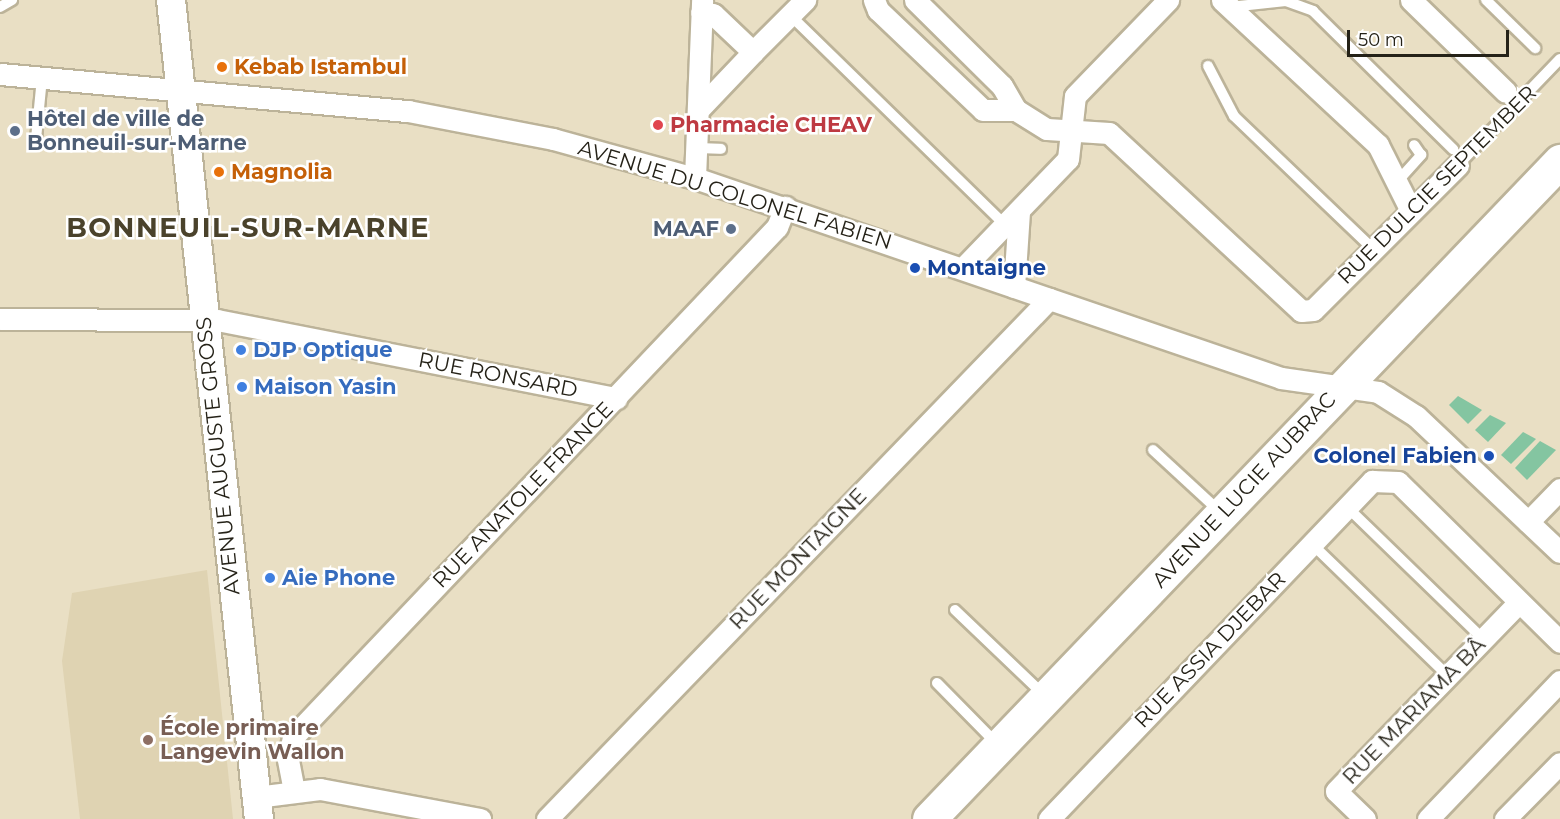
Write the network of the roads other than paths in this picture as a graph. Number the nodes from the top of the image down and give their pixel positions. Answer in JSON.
{"nodes":[{"id":1,"x":12,"y":0,"type":"edge"},
{"id":2,"x":171,"y":0,"type":"edge"},
{"id":3,"x":805,"y":0,"type":"edge"},
{"id":4,"x":874,"y":0,"type":"edge"},
{"id":5,"x":915,"y":0,"type":"edge"},
{"id":6,"x":1168,"y":0,"type":"edge"},
{"id":7,"x":1411,"y":0,"type":"edge"},
{"id":8,"x":1486,"y":0,"type":"edge"},
{"id":9,"x":1226,"y":3,"type":"edge"},
{"id":10,"x":701,"y":6,"type":"edge"},
{"id":11,"x":0,"y":7,"type":"edge"},
{"id":12,"x":790,"y":15,"type":"junction"},
{"id":13,"x":1534,"y":48,"type":"dead end"},
{"id":14,"x":753,"y":52,"type":"junction"},
{"id":15,"x":1560,"y":59,"type":"edge"},
{"id":16,"x":1208,"y":66,"type":"dead end"},
{"id":17,"x":0,"y":74,"type":"edge"},
{"id":18,"x":42,"y":78,"type":"junction"},
{"id":19,"x":1506,"y":92,"type":"dead end"},
{"id":20,"x":181,"y":93,"type":"junction"},
{"id":21,"x":699,"y":110,"type":"junction"},
{"id":22,"x":1016,"y":110,"type":"junction"},
{"id":23,"x":1071,"y":130,"type":"junction"},
{"id":24,"x":36,"y":139,"type":"dead end"},
{"id":25,"x":1414,"y":145,"type":"dead end"},
{"id":26,"x":696,"y":148,"type":"junction"},
{"id":27,"x":721,"y":149,"type":"dead end"},
{"id":28,"x":1455,"y":157,"type":"junction"},
{"id":29,"x":1560,"y":161,"type":"edge"},
{"id":30,"x":694,"y":178,"type":"junction"},
{"id":31,"x":1396,"y":183,"type":"junction"},
{"id":32,"x":785,"y":207,"type":"junction"},
{"id":33,"x":1411,"y":211,"type":"junction"},
{"id":34,"x":1012,"y":218,"type":"junction"},
{"id":35,"x":1374,"y":250,"type":"junction"},
{"id":36,"x":963,"y":268,"type":"junction"},
{"id":37,"x":1014,"y":287,"type":"junction"},
{"id":38,"x":1049,"y":299,"type":"junction"},
{"id":39,"x":0,"y":319,"type":"edge"},
{"id":40,"x":203,"y":319,"type":"junction"},
{"id":41,"x":1342,"y":385,"type":"junction"},
{"id":42,"x":616,"y":398,"type":"junction"},
{"id":43,"x":1153,"y":450,"type":"dead end"},
{"id":44,"x":1560,"y":489,"type":"edge"},
{"id":45,"x":1347,"y":507,"type":"junction"},
{"id":46,"x":1223,"y":515,"type":"junction"},
{"id":47,"x":1528,"y":522,"type":"junction"},
{"id":48,"x":1312,"y":544,"type":"junction"},
{"id":49,"x":1560,"y":552,"type":"edge"},
{"id":50,"x":1520,"y":602,"type":"junction"},
{"id":51,"x":956,"y":610,"type":"dead end"},
{"id":52,"x":1484,"y":639,"type":"junction"},
{"id":53,"x":1560,"y":642,"type":"edge"},
{"id":54,"x":1448,"y":676,"type":"junction"},
{"id":55,"x":1560,"y":681,"type":"edge"},
{"id":56,"x":937,"y":683,"type":"dead end"},
{"id":57,"x":1047,"y":697,"type":"junction"},
{"id":58,"x":999,"y":747,"type":"junction"},
{"id":59,"x":1559,"y":766,"type":"edge"},
{"id":60,"x":294,"y":791,"type":"junction"},
{"id":61,"x":258,"y":808,"type":"edge"},
{"id":62,"x":480,"y":819,"type":"edge"},
{"id":63,"x":548,"y":819,"type":"edge"},
{"id":64,"x":929,"y":819,"type":"edge"},
{"id":65,"x":1048,"y":819,"type":"edge"},
{"id":66,"x":1365,"y":819,"type":"edge"},
{"id":67,"x":1428,"y":819,"type":"edge"},
{"id":68,"x":1505,"y":819,"type":"edge"}],
"edges":[{"from":1,"to":11,"type":"lane"},
{"from":2,"to":20,"type":"street","name":"AVENUE AUGUSTE GROSS"},
{"from":3,"to":12,"type":"street"},
{"from":4,"to":22,"type":"street"},
{"from":5,"to":22,"type":"street"},
{"from":6,"to":23,"type":"street"},
{"from":7,"to":19,"type":"street"},
{"from":8,"to":13,"type":"lane"},
{"from":9,"to":28,"type":"lane"},
{"from":9,"to":31,"type":"street"},
{"from":10,"to":14,"type":"street"},
{"from":10,"to":21,"type":"street"},
{"from":12,"to":14,"type":"street"},
{"from":12,"to":34,"type":"lane"},
{"from":14,"to":21,"type":"street"},
{"from":15,"to":28,"type":"lane","name":"RUE DULCIE SEPTEMBER"},
{"from":16,"to":35,"type":"lane"},
{"from":17,"to":18,"type":"street","name":"AVENUE DU COLONEL FABIEN"},
{"from":18,"to":20,"type":"street","name":"AVENUE DU COLONEL FABIEN"},
{"from":18,"to":24,"type":"lane"},
{"from":20,"to":30,"type":"street","name":"AVENUE DU COLONEL FABIEN"},
{"from":20,"to":40,"type":"street","name":"AVENUE AUGUSTE GROSS"},
{"from":21,"to":26,"type":"street"},
{"from":22,"to":23,"type":"street"},
{"from":23,"to":34,"type":"street"},
{"from":23,"to":35,"type":"street","name":"RUE DULCIE SEPTEMBER"},
{"from":25,"to":31,"type":"lane"},
{"from":26,"to":27,"type":"lane"},
{"from":26,"to":30,"type":"street"},
{"from":28,"to":33,"type":"street","name":"RUE DULCIE SEPTEMBER"},
{"from":29,"to":41,"type":"main road","name":"AVENUE LUCIE AUBRAC"},
{"from":30,"to":32,"type":"street","name":"AVENUE DU COLONEL FABIEN"},
{"from":31,"to":33,"type":"street"},
{"from":32,"to":36,"type":"street","name":"AVENUE DU COLONEL FABIEN"},
{"from":32,"to":42,"type":"street","name":"RUE ANATOLE FRANCE"},
{"from":33,"to":35,"type":"street","name":"RUE DULCIE SEPTEMBER"},
{"from":34,"to":36,"type":"street"},
{"from":34,"to":37,"type":"street"},
{"from":36,"to":37,"type":"street","name":"AVENUE DU COLONEL FABIEN"},
{"from":37,"to":38,"type":"street","name":"AVENUE DU COLONEL FABIEN"},
{"from":38,"to":41,"type":"street","name":"AVENUE DU COLONEL FABIEN"},
{"from":38,"to":63,"type":"street","name":"RUE MONTAIGNE"},
{"from":39,"to":40,"type":"street","name":"RUE RONSARD"},
{"from":40,"to":42,"type":"street","name":"RUE RONSARD"},
{"from":40,"to":61,"type":"street","name":"AVENUE AUGUSTE GROSS"},
{"from":41,"to":46,"type":"main road","name":"AVENUE LUCIE AUBRAC"},
{"from":41,"to":47,"type":"street","name":"AVENUE DU COLONEL FABIEN"},
{"from":42,"to":60,"type":"street","name":"RUE ANATOLE FRANCE"},
{"from":43,"to":46,"type":"lane"},
{"from":44,"to":47,"type":"street"},
{"from":45,"to":48,"type":"street","name":"RUE ASSIA DJEBAR"},
{"from":45,"to":50,"type":"street","name":"RUE ASSIA DJEBAR"},
{"from":45,"to":52,"type":"lane"},
{"from":46,"to":57,"type":"main road","name":"AVENUE LUCIE AUBRAC"},
{"from":47,"to":49,"type":"street","name":"AVENUE DU COLONEL FABIEN"},
{"from":48,"to":54,"type":"lane"},
{"from":48,"to":65,"type":"street","name":"RUE ASSIA DJEBAR"},
{"from":50,"to":52,"type":"street","name":"RUE MARIAMA BÂ"},
{"from":50,"to":53,"type":"street"},
{"from":51,"to":57,"type":"lane"},
{"from":52,"to":54,"type":"street","name":"RUE MARIAMA BÂ"},
{"from":54,"to":66,"type":"street","name":"RUE MARIAMA BÂ"},
{"from":55,"to":67,"type":"street"},
{"from":56,"to":58,"type":"lane"},
{"from":57,"to":58,"type":"main road","name":"AVENUE LUCIE AUBRAC"},
{"from":58,"to":64,"type":"main road","name":"AVENUE LUCIE AUBRAC"},
{"from":59,"to":68,"type":"street"},
{"from":60,"to":61,"type":"street"},
{"from":60,"to":62,"type":"street"}]}
